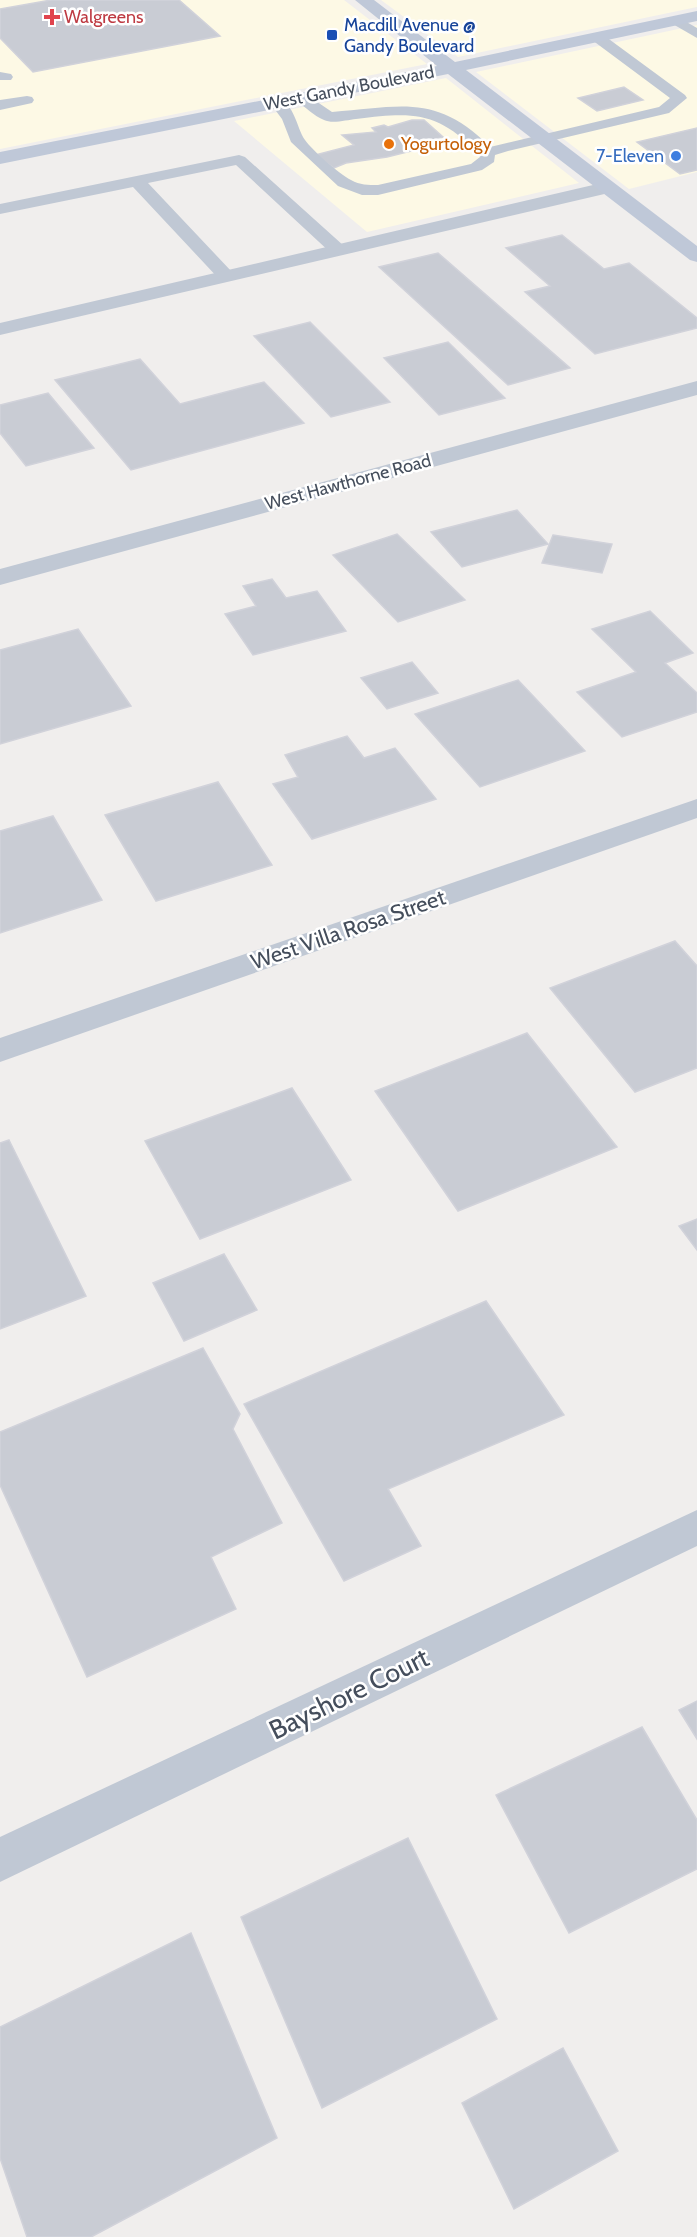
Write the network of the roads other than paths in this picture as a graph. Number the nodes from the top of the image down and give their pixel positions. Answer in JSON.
{"nodes":[{"id":1,"x":363,"y":0,"type":"edge"},
{"id":2,"x":697,"y":16,"type":"edge"},
{"id":3,"x":676,"y":20,"type":"junction"},
{"id":4,"x":697,"y":34,"type":"edge"},
{"id":5,"x":597,"y":37,"type":"junction"},
{"id":6,"x":452,"y":68,"type":"junction"},
{"id":7,"x":302,"y":98,"type":"junction"},
{"id":8,"x":27,"y":100,"type":"dead end"},
{"id":9,"x":277,"y":103,"type":"junction"},
{"id":10,"x":0,"y":105,"type":"edge"},
{"id":11,"x":541,"y":137,"type":"junction"},
{"id":12,"x":488,"y":153,"type":"junction"},
{"id":13,"x":0,"y":158,"type":"edge"},
{"id":14,"x":137,"y":181,"type":"junction"},
{"id":15,"x":606,"y":188,"type":"junction"},
{"id":16,"x":0,"y":209,"type":"edge"},
{"id":17,"x":338,"y":250,"type":"junction"},
{"id":18,"x":697,"y":256,"type":"edge"},
{"id":19,"x":226,"y":276,"type":"junction"},
{"id":20,"x":0,"y":329,"type":"edge"},
{"id":21,"x":697,"y":388,"type":"edge"},
{"id":22,"x":0,"y":577,"type":"edge"},
{"id":23,"x":697,"y":808,"type":"edge"},
{"id":24,"x":0,"y":1050,"type":"edge"},
{"id":25,"x":697,"y":1527,"type":"edge"},
{"id":26,"x":0,"y":1860,"type":"edge"}],
"edges":[{"from":1,"to":6,"type":"main road"},
{"from":2,"to":3,"type":"main road","name":"West Gandy Boulevard"},
{"from":3,"to":4,"type":"lane"},
{"from":3,"to":5,"type":"main road","name":"West Gandy Boulevard"},
{"from":5,"to":6,"type":"main road","name":"West Gandy Boulevard"},
{"from":5,"to":11,"type":"lane"},
{"from":6,"to":7,"type":"main road","name":"West Gandy Boulevard"},
{"from":6,"to":11,"type":"main road"},
{"from":7,"to":9,"type":"main road","name":"West Gandy Boulevard"},
{"from":7,"to":12,"type":"lane"},
{"from":8,"to":10,"type":"lane"},
{"from":9,"to":12,"type":"lane"},
{"from":9,"to":13,"type":"main road","name":"West Gandy Boulevard"},
{"from":11,"to":12,"type":"lane"},
{"from":11,"to":15,"type":"main road"},
{"from":14,"to":16,"type":"lane"},
{"from":14,"to":17,"type":"lane"},
{"from":14,"to":19,"type":"lane"},
{"from":15,"to":17,"type":"street"},
{"from":15,"to":18,"type":"main road"},
{"from":17,"to":19,"type":"street"},
{"from":19,"to":20,"type":"street"},
{"from":21,"to":22,"type":"street","name":"West Hawthorne Road"},
{"from":23,"to":24,"type":"street","name":"West Villa Rosa Street"},
{"from":25,"to":26,"type":"street","name":"Bayshore Court"}]}
